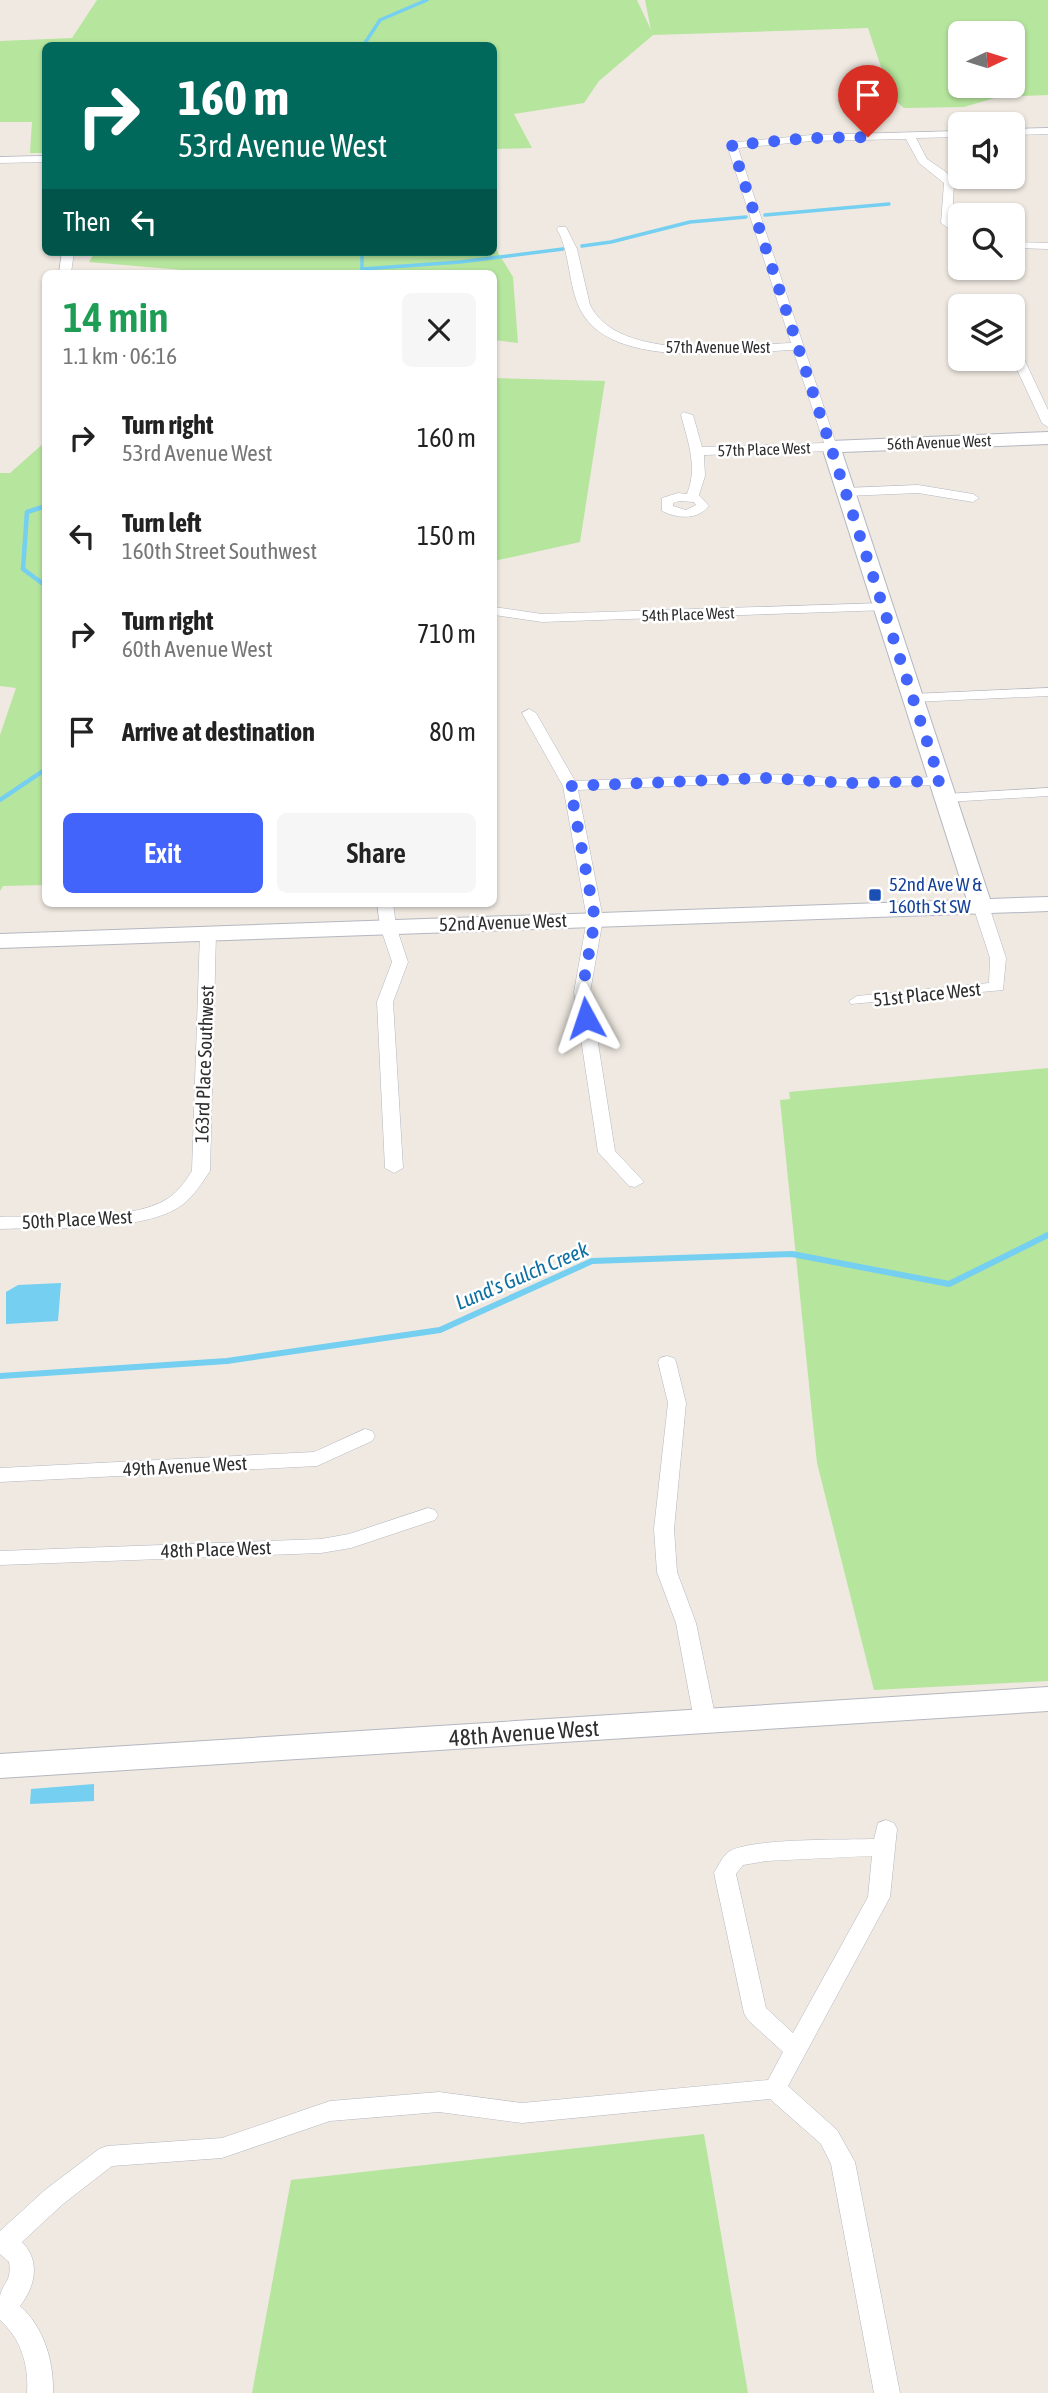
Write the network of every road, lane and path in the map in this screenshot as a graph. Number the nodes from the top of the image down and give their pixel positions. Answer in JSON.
{"nodes":[{"id":1,"x":1048,"y":131,"type":"edge"},
{"id":2,"x":1025,"y":132,"type":"edge"},
{"id":3,"x":948,"y":134,"type":"edge"},
{"id":4,"x":909,"y":135,"type":"junction"},
{"id":5,"x":42,"y":159,"type":"edge"},
{"id":6,"x":0,"y":160,"type":"edge"},
{"id":7,"x":948,"y":224,"type":"edge"},
{"id":8,"x":562,"y":229,"type":"dead end"},
{"id":9,"x":1025,"y":245,"type":"edge"},
{"id":10,"x":1048,"y":246,"type":"edge"},
{"id":11,"x":798,"y":346,"type":"junction"},
{"id":12,"x":1024,"y":371,"type":"edge"},
{"id":13,"x":687,"y":415,"type":"dead end"},
{"id":14,"x":1048,"y":423,"type":"edge"},
{"id":15,"x":1048,"y":438,"type":"edge"},
{"id":16,"x":831,"y":447,"type":"junction"},
{"id":17,"x":696,"y":450,"type":"junction"},
{"id":18,"x":846,"y":492,"type":"junction"},
{"id":19,"x":692,"y":497,"type":"dead end"},
{"id":20,"x":973,"y":498,"type":"dead end"},
{"id":21,"x":883,"y":607,"type":"junction"},
{"id":22,"x":497,"y":611,"type":"edge"},
{"id":23,"x":1048,"y":692,"type":"edge"},
{"id":24,"x":913,"y":698,"type":"junction"},
{"id":25,"x":529,"y":713,"type":"dead end"},
{"id":26,"x":570,"y":786,"type":"junction"},
{"id":27,"x":943,"y":789,"type":"junction"},
{"id":28,"x":1048,"y":792,"type":"edge"},
{"id":29,"x":1048,"y":904,"type":"edge"},
{"id":30,"x":981,"y":906,"type":"junction"},
{"id":31,"x":386,"y":915,"type":"edge"},
{"id":32,"x":595,"y":919,"type":"junction"},
{"id":33,"x":208,"y":933,"type":"junction"},
{"id":34,"x":0,"y":941,"type":"edge"},
{"id":35,"x":857,"y":1002,"type":"dead end"},
{"id":36,"x":394,"y":1168,"type":"dead end"},
{"id":37,"x":635,"y":1182,"type":"dead end"},
{"id":38,"x":189,"y":1191,"type":"joint"},
{"id":39,"x":0,"y":1223,"type":"edge"},
{"id":40,"x":667,"y":1362,"type":"dead end"},
{"id":41,"x":365,"y":1436,"type":"dead end"},
{"id":42,"x":0,"y":1475,"type":"edge"},
{"id":43,"x":428,"y":1515,"type":"dead end"},
{"id":44,"x":0,"y":1558,"type":"edge"},
{"id":45,"x":1048,"y":1699,"type":"edge"},
{"id":46,"x":705,"y":1720,"type":"junction"},
{"id":47,"x":0,"y":1766,"type":"edge"},
{"id":48,"x":796,"y":2050,"type":"junction"},
{"id":49,"x":775,"y":2090,"type":"junction"},
{"id":50,"x":3,"y":2242,"type":"edge"},
{"id":51,"x":2,"y":2308,"type":"edge"},
{"id":52,"x":40,"y":2393,"type":"edge"},
{"id":53,"x":887,"y":2393,"type":"edge"}],
"edges":[{"from":1,"to":2,"type":"street"},
{"from":3,"to":4,"type":"street"},
{"from":4,"to":7,"type":"street"},
{"from":4,"to":11,"type":"street"},
{"from":5,"to":6,"type":"street"},
{"from":8,"to":11,"type":"street","name":"57th Avenue West"},
{"from":9,"to":10,"type":"street"},
{"from":11,"to":16,"type":"street"},
{"from":12,"to":14,"type":"street"},
{"from":13,"to":17,"type":"street"},
{"from":15,"to":16,"type":"street","name":"56th Avenue West"},
{"from":16,"to":17,"type":"street","name":"57th Place West"},
{"from":16,"to":18,"type":"street"},
{"from":17,"to":19,"type":"street"},
{"from":18,"to":20,"type":"street"},
{"from":18,"to":21,"type":"street"},
{"from":21,"to":22,"type":"street","name":"54th Place West"},
{"from":21,"to":24,"type":"street"},
{"from":23,"to":24,"type":"street"},
{"from":24,"to":27,"type":"street"},
{"from":25,"to":26,"type":"street"},
{"from":26,"to":27,"type":"street"},
{"from":26,"to":32,"type":"street"},
{"from":27,"to":28,"type":"street"},
{"from":27,"to":30,"type":"street"},
{"from":29,"to":30,"type":"street","name":"52nd Avenue West"},
{"from":30,"to":32,"type":"street","name":"52nd Avenue West"},
{"from":30,"to":35,"type":"street","name":"51st Place West"},
{"from":31,"to":32,"type":"street","name":"52nd Avenue West"},
{"from":31,"to":33,"type":"street","name":"52nd Avenue West"},
{"from":31,"to":36,"type":"street"},
{"from":32,"to":37,"type":"street"},
{"from":33,"to":34,"type":"street","name":"52nd Avenue West"},
{"from":33,"to":38,"type":"street","name":"163rd Place Southwest"},
{"from":38,"to":39,"type":"street","name":"50th Place West"},
{"from":40,"to":46,"type":"street"},
{"from":41,"to":42,"type":"street","name":"49th Avenue West"},
{"from":43,"to":44,"type":"street","name":"48th Place West"},
{"from":45,"to":46,"type":"street","name":"48th Avenue West"},
{"from":46,"to":47,"type":"street","name":"48th Avenue West"},
{"from":48,"to":48,"type":"street"},
{"from":48,"to":49,"type":"street"},
{"from":49,"to":50,"type":"street"},
{"from":49,"to":53,"type":"street"},
{"from":50,"to":51,"type":"street"},
{"from":51,"to":52,"type":"street"}]}
